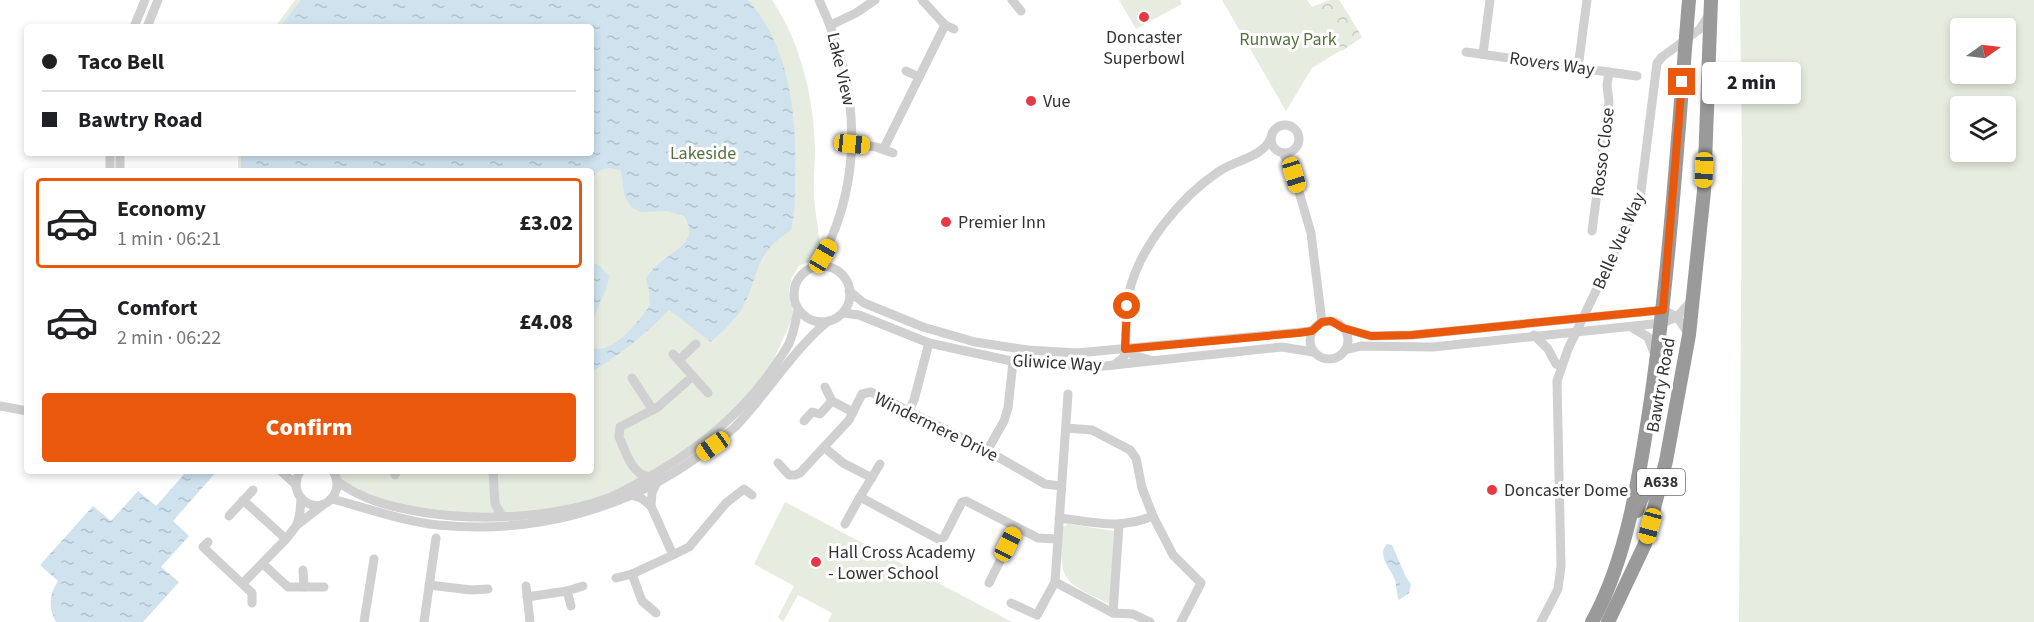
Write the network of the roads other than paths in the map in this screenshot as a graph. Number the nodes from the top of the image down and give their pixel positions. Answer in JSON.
{"nodes":[{"id":1,"x":146,"y":0,"type":"edge"},
{"id":2,"x":158,"y":0,"type":"edge"},
{"id":3,"x":819,"y":0,"type":"edge"},
{"id":4,"x":875,"y":0,"type":"edge"},
{"id":5,"x":922,"y":0,"type":"edge"},
{"id":6,"x":1012,"y":0,"type":"edge"},
{"id":7,"x":1490,"y":0,"type":"edge"},
{"id":8,"x":1587,"y":0,"type":"edge"},
{"id":9,"x":1689,"y":0,"type":"edge"},
{"id":10,"x":1711,"y":4,"type":"edge"},
{"id":11,"x":1021,"y":11,"type":"dead end"},
{"id":12,"x":135,"y":24,"type":"edge"},
{"id":13,"x":148,"y":24,"type":"edge"},
{"id":14,"x":831,"y":25,"type":"junction"},
{"id":15,"x":945,"y":25,"type":"junction"},
{"id":16,"x":954,"y":29,"type":"dead end"},
{"id":17,"x":1685,"y":40,"type":"junction"},
{"id":18,"x":1466,"y":51,"type":"dead end"},
{"id":19,"x":1483,"y":54,"type":"junction"},
{"id":20,"x":1578,"y":68,"type":"junction"},
{"id":21,"x":906,"y":71,"type":"dead end"},
{"id":22,"x":1609,"y":72,"type":"junction"},
{"id":23,"x":1637,"y":76,"type":"dead end"},
{"id":24,"x":919,"y":77,"type":"junction"},
{"id":25,"x":1271,"y":138,"type":"junction"},
{"id":26,"x":852,"y":144,"type":"junction"},
{"id":27,"x":1295,"y":149,"type":"junction"},
{"id":28,"x":1262,"y":151,"type":"junction"},
{"id":29,"x":1281,"y":153,"type":"junction"},
{"id":30,"x":1294,"y":175,"type":"junction"},
{"id":31,"x":1592,"y":231,"type":"dead end"},
{"id":32,"x":829,"y":245,"type":"junction"},
{"id":33,"x":817,"y":267,"type":"junction"},
{"id":34,"x":832,"y":268,"type":"junction"},
{"id":35,"x":849,"y":291,"type":"junction"},
{"id":36,"x":1693,"y":298,"type":"junction"},
{"id":37,"x":798,"y":310,"type":"junction"},
{"id":38,"x":843,"y":313,"type":"junction"},
{"id":39,"x":1584,"y":317,"type":"junction"},
{"id":40,"x":1662,"y":317,"type":"junction"},
{"id":41,"x":1677,"y":317,"type":"junction"},
{"id":42,"x":828,"y":321,"type":"junction"},
{"id":43,"x":1322,"y":322,"type":"junction"},
{"id":44,"x":1523,"y":325,"type":"junction"},
{"id":45,"x":1630,"y":326,"type":"junction"},
{"id":46,"x":1343,"y":328,"type":"junction"},
{"id":47,"x":1312,"y":331,"type":"junction"},
{"id":48,"x":1576,"y":331,"type":"junction"},
{"id":49,"x":1689,"y":335,"type":"junction"},
{"id":50,"x":1535,"y":336,"type":"junction"},
{"id":51,"x":929,"y":343,"type":"junction"},
{"id":52,"x":696,"y":344,"type":"dead end"},
{"id":53,"x":1125,"y":349,"type":"junction"},
{"id":54,"x":1345,"y":350,"type":"junction"},
{"id":55,"x":1313,"y":352,"type":"junction"},
{"id":56,"x":1656,"y":361,"type":"junction"},
{"id":57,"x":1013,"y":362,"type":"junction"},
{"id":58,"x":1155,"y":362,"type":"junction"},
{"id":59,"x":1112,"y":366,"type":"junction"},
{"id":60,"x":1561,"y":366,"type":"junction"},
{"id":61,"x":631,"y":375,"type":"dead end"},
{"id":62,"x":693,"y":376,"type":"junction"},
{"id":63,"x":825,"y":387,"type":"dead end"},
{"id":64,"x":708,"y":393,"type":"dead end"},
{"id":65,"x":1068,"y":394,"type":"dead end"},
{"id":66,"x":832,"y":401,"type":"junction"},
{"id":67,"x":0,"y":406,"type":"edge"},
{"id":68,"x":24,"y":410,"type":"edge"},
{"id":69,"x":653,"y":410,"type":"junction"},
{"id":70,"x":909,"y":411,"type":"junction"},
{"id":71,"x":853,"y":412,"type":"junction"},
{"id":72,"x":804,"y":421,"type":"dead end"},
{"id":73,"x":1066,"y":428,"type":"junction"},
{"id":74,"x":825,"y":448,"type":"junction"},
{"id":75,"x":987,"y":451,"type":"junction"},
{"id":76,"x":631,"y":463,"type":"junction"},
{"id":77,"x":778,"y":464,"type":"dead end"},
{"id":78,"x":880,"y":464,"type":"dead end"},
{"id":79,"x":283,"y":474,"type":"edge"},
{"id":80,"x":299,"y":474,"type":"edge"},
{"id":81,"x":334,"y":474,"type":"edge"},
{"id":82,"x":493,"y":474,"type":"edge"},
{"id":83,"x":872,"y":478,"type":"junction"},
{"id":84,"x":653,"y":480,"type":"junction"},
{"id":85,"x":337,"y":481,"type":"junction"},
{"id":86,"x":295,"y":484,"type":"junction"},
{"id":87,"x":1061,"y":486,"type":"junction"},
{"id":88,"x":253,"y":490,"type":"dead end"},
{"id":89,"x":1659,"y":490,"type":"junction"},
{"id":90,"x":630,"y":491,"type":"junction"},
{"id":91,"x":752,"y":495,"type":"dead end"},
{"id":92,"x":860,"y":497,"type":"junction"},
{"id":93,"x":301,"y":498,"type":"junction"},
{"id":94,"x":243,"y":500,"type":"junction"},
{"id":95,"x":329,"y":501,"type":"junction"},
{"id":96,"x":495,"y":504,"type":"junction"},
{"id":97,"x":651,"y":506,"type":"junction"},
{"id":98,"x":229,"y":516,"type":"dead end"},
{"id":99,"x":502,"y":516,"type":"junction"},
{"id":100,"x":1153,"y":516,"type":"junction"},
{"id":101,"x":486,"y":517,"type":"junction"},
{"id":102,"x":1059,"y":518,"type":"junction"},
{"id":103,"x":428,"y":523,"type":"junction"},
{"id":104,"x":845,"y":524,"type":"dead end"},
{"id":105,"x":297,"y":525,"type":"junction"},
{"id":106,"x":447,"y":525,"type":"junction"},
{"id":107,"x":1119,"y":525,"type":"junction"},
{"id":108,"x":1017,"y":527,"type":"junction"},
{"id":109,"x":436,"y":538,"type":"junction"},
{"id":110,"x":1057,"y":538,"type":"junction"},
{"id":111,"x":286,"y":539,"type":"junction"},
{"id":112,"x":208,"y":542,"type":"dead end"},
{"id":113,"x":1622,"y":547,"type":"junction"},
{"id":114,"x":673,"y":555,"type":"junction"},
{"id":115,"x":374,"y":559,"type":"dead end"},
{"id":116,"x":263,"y":564,"type":"junction"},
{"id":117,"x":303,"y":570,"type":"dead end"},
{"id":118,"x":632,"y":574,"type":"junction"},
{"id":119,"x":616,"y":578,"type":"dead end"},
{"id":120,"x":1055,"y":582,"type":"junction"},
{"id":121,"x":243,"y":583,"type":"junction"},
{"id":122,"x":989,"y":583,"type":"dead end"},
{"id":123,"x":429,"y":585,"type":"junction"},
{"id":124,"x":525,"y":586,"type":"dead end"},
{"id":125,"x":583,"y":586,"type":"dead end"},
{"id":126,"x":304,"y":587,"type":"junction"},
{"id":127,"x":324,"y":588,"type":"dead end"},
{"id":128,"x":488,"y":589,"type":"dead end"},
{"id":129,"x":567,"y":591,"type":"junction"},
{"id":130,"x":527,"y":597,"type":"junction"},
{"id":131,"x":252,"y":603,"type":"dead end"},
{"id":132,"x":1011,"y":603,"type":"dead end"},
{"id":133,"x":645,"y":605,"type":"junction"},
{"id":134,"x":571,"y":606,"type":"dead end"},
{"id":135,"x":638,"y":613,"type":"dead end"},
{"id":136,"x":656,"y":613,"type":"dead end"},
{"id":137,"x":1113,"y":613,"type":"junction"},
{"id":138,"x":364,"y":622,"type":"edge"},
{"id":139,"x":424,"y":622,"type":"edge"},
{"id":140,"x":530,"y":622,"type":"edge"},
{"id":141,"x":1150,"y":622,"type":"edge"},
{"id":142,"x":1181,"y":622,"type":"edge"},
{"id":143,"x":1541,"y":622,"type":"edge"},
{"id":144,"x":1592,"y":622,"type":"edge"},
{"id":145,"x":1608,"y":622,"type":"edge"}],
"edges":[{"from":1,"to":12,"type":"street"},
{"from":2,"to":13,"type":"street"},
{"from":3,"to":14,"type":"street","name":"Lake View"},
{"from":4,"to":14,"type":"street"},
{"from":5,"to":15,"type":"street"},
{"from":6,"to":11,"type":"street"},
{"from":7,"to":19,"type":"street"},
{"from":8,"to":20,"type":"street"},
{"from":9,"to":17,"type":"highway","name":"Bawtry Road","number":"A638"},
{"from":10,"to":17,"type":"street","name":"Belle Vue Way"},
{"from":10,"to":36,"type":"highway","name":"Bawtry Road","number":"A638"},
{"from":14,"to":26,"type":"street","name":"Lake View"},
{"from":15,"to":16,"type":"street"},
{"from":15,"to":24,"type":"street"},
{"from":17,"to":39,"type":"street","name":"Belle Vue Way"},
{"from":17,"to":40,"type":"highway","name":"Bawtry Road","number":"A638"},
{"from":18,"to":19,"type":"street","name":"Rovers Way"},
{"from":19,"to":20,"type":"street","name":"Rovers Way"},
{"from":20,"to":22,"type":"street","name":"Rovers Way"},
{"from":21,"to":24,"type":"street"},
{"from":22,"to":23,"type":"street","name":"Rovers Way"},
{"from":22,"to":31,"type":"street","name":"Rosso Close"},
{"from":24,"to":26,"type":"street"},
{"from":25,"to":27,"type":"street"},
{"from":25,"to":28,"type":"street"},
{"from":25,"to":29,"type":"street"},
{"from":26,"to":32,"type":"street","name":"Lake View"},
{"from":27,"to":29,"type":"street"},
{"from":27,"to":30,"type":"street"},
{"from":28,"to":29,"type":"street"},
{"from":28,"to":53,"type":"street"},
{"from":29,"to":30,"type":"street"},
{"from":30,"to":43,"type":"street"},
{"from":32,"to":33,"type":"street","name":"Lake View"},
{"from":32,"to":34,"type":"street","name":"Lake View"},
{"from":33,"to":34,"type":"street"},
{"from":33,"to":37,"type":"street"},
{"from":34,"to":35,"type":"street"},
{"from":35,"to":38,"type":"street"},
{"from":35,"to":53,"type":"street","name":"Gliwice Way"},
{"from":36,"to":41,"type":"street"},
{"from":36,"to":49,"type":"highway","name":"Bawtry Road","number":"A638"},
{"from":37,"to":42,"type":"street"},
{"from":37,"to":84,"type":"street"},
{"from":38,"to":42,"type":"street"},
{"from":38,"to":51,"type":"street","name":"Gliwice Way"},
{"from":39,"to":40,"type":"street"},
{"from":39,"to":44,"type":"street"},
{"from":39,"to":48,"type":"street","name":"Belle Vue Way"},
{"from":40,"to":41,"type":"street"},
{"from":40,"to":45,"type":"street"},
{"from":40,"to":56,"type":"highway","name":"Bawtry Road","number":"A638"},
{"from":41,"to":49,"type":"street"},
{"from":42,"to":84,"type":"street"},
{"from":43,"to":46,"type":"street"},
{"from":43,"to":47,"type":"street"},
{"from":44,"to":46,"type":"street"},
{"from":44,"to":50,"type":"street"},
{"from":45,"to":48,"type":"street"},
{"from":45,"to":56,"type":"street"},
{"from":46,"to":54,"type":"street"},
{"from":47,"to":53,"type":"street","name":"Gliwice Way"},
{"from":47,"to":55,"type":"street"},
{"from":48,"to":50,"type":"street"},
{"from":48,"to":60,"type":"street","name":"Belle Vue Way"},
{"from":49,"to":89,"type":"highway","name":"Bawtry Road","number":"A638"},
{"from":50,"to":54,"type":"street"},
{"from":50,"to":60,"type":"street"},
{"from":51,"to":57,"type":"street","name":"Gliwice Way"},
{"from":51,"to":70,"type":"street"},
{"from":52,"to":62,"type":"street"},
{"from":53,"to":58,"type":"street"},
{"from":53,"to":59,"type":"street"},
{"from":54,"to":55,"type":"street"},
{"from":55,"to":58,"type":"street","name":"Gliwice Way"},
{"from":56,"to":113,"type":"highway","name":"Bawtry Road","number":"A638"},
{"from":57,"to":59,"type":"street","name":"Gliwice Way"},
{"from":57,"to":75,"type":"street"},
{"from":58,"to":59,"type":"street","name":"Gliwice Way"},
{"from":60,"to":143,"type":"street","name":"Belle Vue Way"},
{"from":61,"to":69,"type":"street"},
{"from":62,"to":64,"type":"street"},
{"from":62,"to":69,"type":"street"},
{"from":63,"to":66,"type":"street"},
{"from":65,"to":73,"type":"street"},
{"from":66,"to":71,"type":"street"},
{"from":66,"to":72,"type":"street"},
{"from":67,"to":68,"type":"street"},
{"from":69,"to":76,"type":"street"},
{"from":70,"to":71,"type":"street","name":"Windermere Drive"},
{"from":70,"to":75,"type":"street","name":"Windermere Drive"},
{"from":71,"to":74,"type":"street","name":"Windermere Drive"},
{"from":73,"to":87,"type":"street"},
{"from":73,"to":100,"type":"street"},
{"from":74,"to":77,"type":"street","name":"Windermere Drive"},
{"from":74,"to":83,"type":"street"},
{"from":75,"to":87,"type":"street","name":"Windermere Drive"},
{"from":76,"to":84,"type":"street"},
{"from":76,"to":90,"type":"street"},
{"from":78,"to":83,"type":"street"},
{"from":79,"to":86,"type":"street"},
{"from":80,"to":86,"type":"street"},
{"from":81,"to":85,"type":"street"},
{"from":82,"to":96,"type":"street"},
{"from":83,"to":92,"type":"street"},
{"from":84,"to":90,"type":"street"},
{"from":84,"to":97,"type":"street"},
{"from":85,"to":95,"type":"street"},
{"from":85,"to":101,"type":"street"},
{"from":86,"to":93,"type":"street"},
{"from":87,"to":102,"type":"street"},
{"from":88,"to":94,"type":"street"},
{"from":89,"to":113,"type":"highway"},
{"from":89,"to":145,"type":"highway","name":"Bawtry Road","number":"A638"},
{"from":90,"to":97,"type":"street"},
{"from":90,"to":99,"type":"street"},
{"from":90,"to":106,"type":"street"},
{"from":91,"to":114,"type":"street"},
{"from":92,"to":104,"type":"street"},
{"from":92,"to":108,"type":"street"},
{"from":93,"to":95,"type":"street"},
{"from":93,"to":105,"type":"street"},
{"from":94,"to":98,"type":"street"},
{"from":94,"to":111,"type":"street"},
{"from":95,"to":103,"type":"street"},
{"from":95,"to":105,"type":"street"},
{"from":96,"to":99,"type":"street"},
{"from":96,"to":101,"type":"street"},
{"from":97,"to":114,"type":"street"},
{"from":99,"to":101,"type":"street"},
{"from":100,"to":107,"type":"street"},
{"from":100,"to":142,"type":"street"},
{"from":102,"to":107,"type":"street"},
{"from":102,"to":110,"type":"street"},
{"from":103,"to":106,"type":"street"},
{"from":103,"to":109,"type":"street"},
{"from":105,"to":111,"type":"street"},
{"from":106,"to":109,"type":"street"},
{"from":107,"to":137,"type":"street"},
{"from":108,"to":110,"type":"street"},
{"from":108,"to":122,"type":"street"},
{"from":109,"to":123,"type":"street"},
{"from":110,"to":120,"type":"street"},
{"from":111,"to":116,"type":"street"},
{"from":112,"to":121,"type":"street"},
{"from":113,"to":144,"type":"highway","name":"Bawtry Road","number":"A638"},
{"from":114,"to":118,"type":"street"},
{"from":115,"to":138,"type":"street"},
{"from":116,"to":121,"type":"street"},
{"from":116,"to":126,"type":"street"},
{"from":117,"to":126,"type":"street"},
{"from":118,"to":119,"type":"street"},
{"from":118,"to":133,"type":"street"},
{"from":120,"to":132,"type":"street"},
{"from":120,"to":137,"type":"street"},
{"from":121,"to":131,"type":"street"},
{"from":123,"to":128,"type":"street"},
{"from":123,"to":139,"type":"street"},
{"from":124,"to":130,"type":"street"},
{"from":125,"to":129,"type":"street"},
{"from":126,"to":127,"type":"street"},
{"from":129,"to":130,"type":"street"},
{"from":129,"to":134,"type":"street"},
{"from":130,"to":140,"type":"street"},
{"from":133,"to":135,"type":"street"},
{"from":133,"to":136,"type":"street"},
{"from":137,"to":141,"type":"street"}]}
